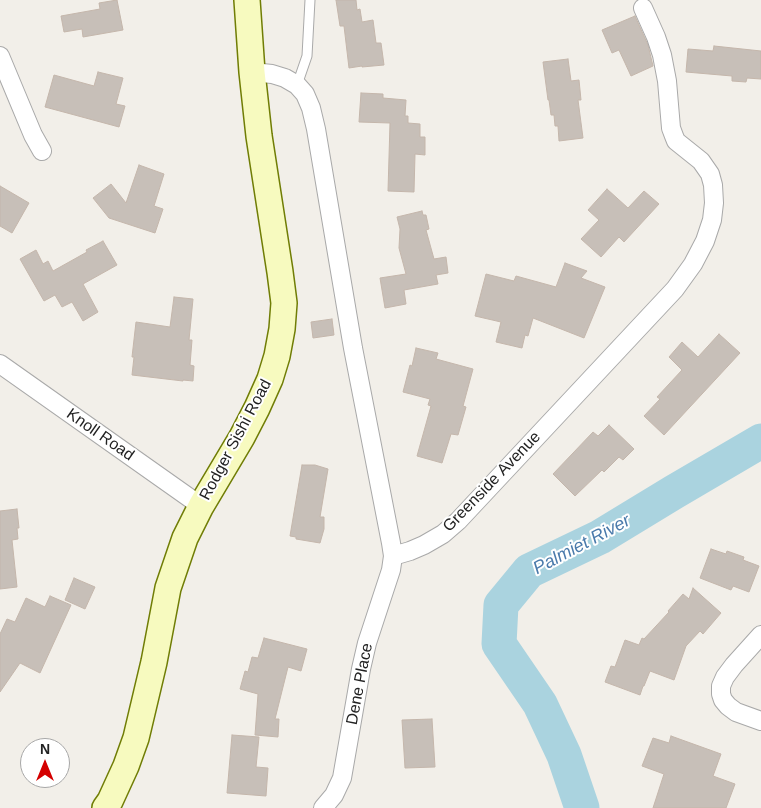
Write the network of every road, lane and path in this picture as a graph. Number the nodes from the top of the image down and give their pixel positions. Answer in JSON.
{"nodes":[{"id":1,"x":247,"y":0,"type":"edge"},
{"id":2,"x":310,"y":0,"type":"edge"},
{"id":3,"x":643,"y":8,"type":"dead end"},
{"id":4,"x":0,"y":56,"type":"edge"},
{"id":5,"x":252,"y":72,"type":"junction"},
{"id":6,"x":297,"y":85,"type":"junction"},
{"id":7,"x":42,"y":151,"type":"dead end"},
{"id":8,"x":0,"y":364,"type":"edge"},
{"id":9,"x":201,"y":506,"type":"junction"},
{"id":10,"x":393,"y":556,"type":"junction"},
{"id":11,"x":761,"y":634,"type":"edge"},
{"id":12,"x":761,"y":721,"type":"edge"},
{"id":13,"x":332,"y":804,"type":"edge"},
{"id":14,"x":105,"y":808,"type":"edge"}],
"edges":[{"from":1,"to":5,"type":"main road","name":"Rodger Sishi Road"},
{"from":2,"to":6,"type":"lane"},
{"from":3,"to":10,"type":"street","name":"Greenside Avenue"},
{"from":4,"to":7,"type":"street"},
{"from":5,"to":6,"type":"street"},
{"from":5,"to":9,"type":"main road","name":"Rodger Sishi Road"},
{"from":6,"to":10,"type":"street"},
{"from":8,"to":9,"type":"street","name":"Knoll Road"},
{"from":9,"to":14,"type":"main road","name":"Rodger Sishi Road"},
{"from":10,"to":13,"type":"street","name":"Dene Place"},
{"from":11,"to":12,"type":"street"}]}
